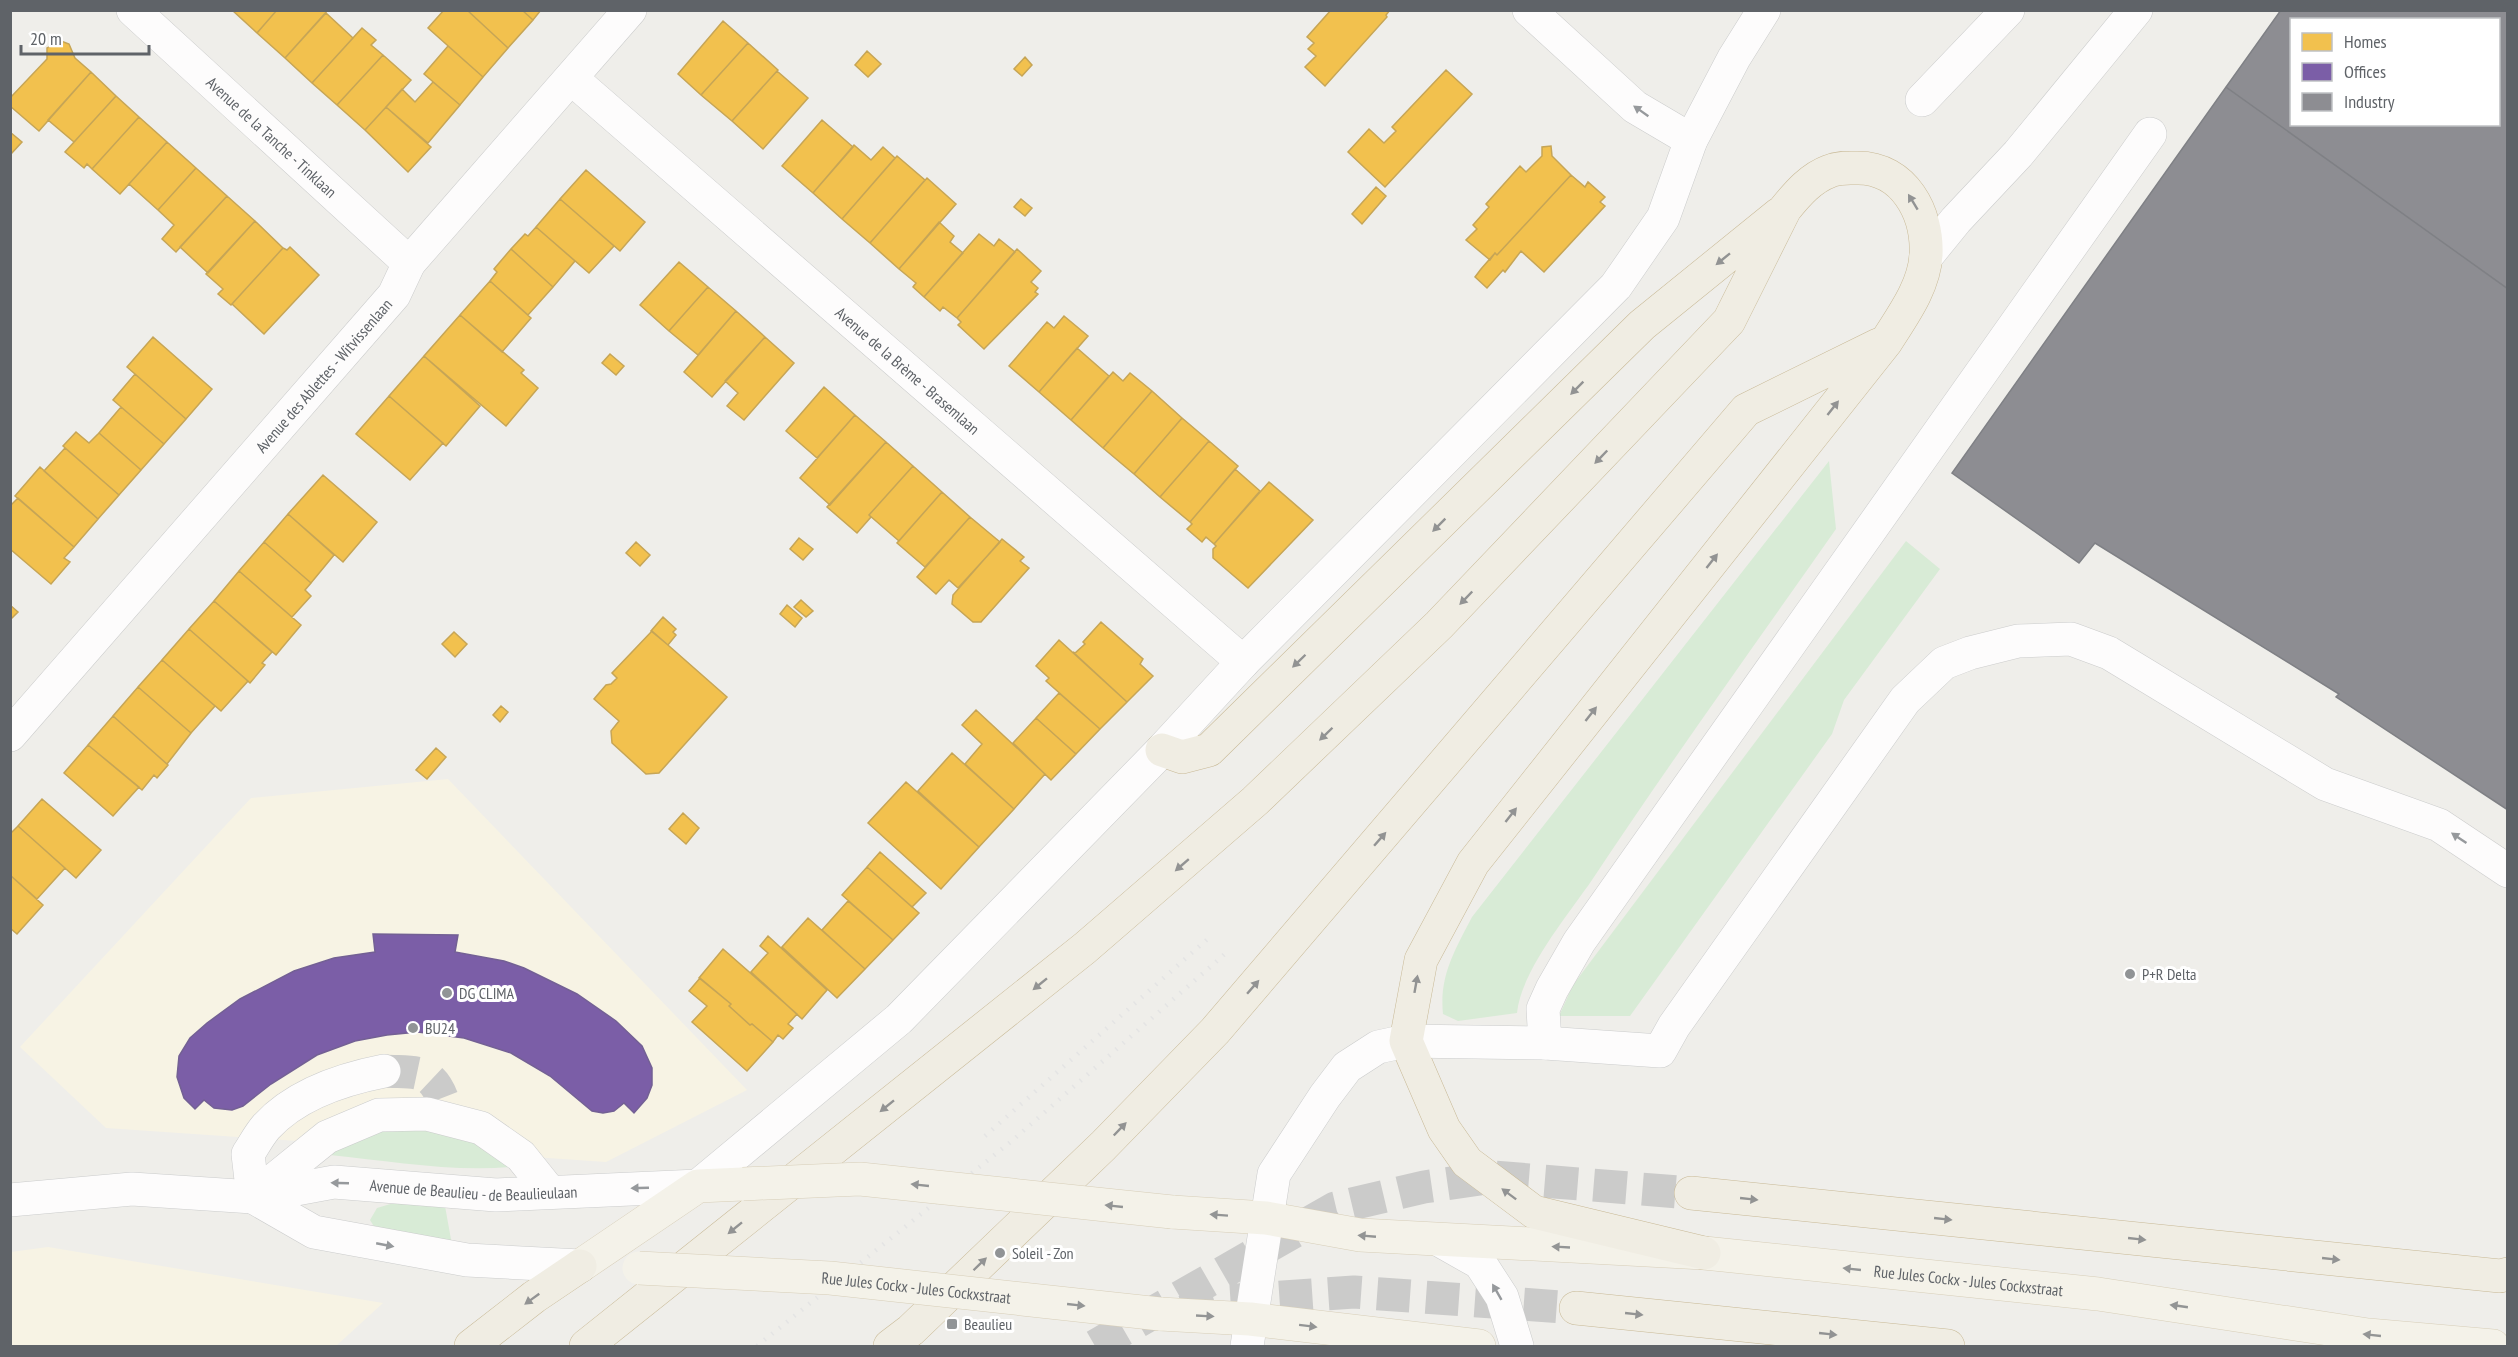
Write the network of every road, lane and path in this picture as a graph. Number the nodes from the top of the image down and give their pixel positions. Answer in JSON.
{"nodes":[{"id":1,"x":133,"y":10,"type":"edge"},
{"id":2,"x":630,"y":10,"type":"edge"},
{"id":3,"x":1529,"y":10,"type":"edge"},
{"id":4,"x":1764,"y":10,"type":"edge"},
{"id":5,"x":2008,"y":10,"type":"edge"},
{"id":6,"x":2136,"y":10,"type":"edge"},
{"id":7,"x":571,"y":78,"type":"junction"},
{"id":8,"x":1922,"y":100,"type":"dead end"},
{"id":9,"x":2151,"y":134,"type":"dead end"},
{"id":10,"x":1691,"y":140,"type":"junction"},
{"id":11,"x":1785,"y":209,"type":"junction"},
{"id":12,"x":1926,"y":257,"type":"junction"},
{"id":13,"x":409,"y":263,"type":"junction"},
{"id":14,"x":1886,"y":342,"type":"junction"},
{"id":15,"x":1243,"y":662,"type":"junction"},
{"id":16,"x":10,"y":735,"type":"edge"},
{"id":17,"x":1162,"y":750,"type":"junction"},
{"id":18,"x":2508,"y":871,"type":"edge"},
{"id":19,"x":1406,"y":1041,"type":"junction"},
{"id":20,"x":1545,"y":1043,"type":"junction"},
{"id":21,"x":384,"y":1071,"type":"tunnel mouth"},
{"id":22,"x":698,"y":1186,"type":"junction"},
{"id":23,"x":549,"y":1191,"type":"junction"},
{"id":24,"x":1691,"y":1193,"type":"tunnel mouth"},
{"id":25,"x":253,"y":1197,"type":"junction"},
{"id":26,"x":10,"y":1200,"type":"edge"},
{"id":27,"x":1266,"y":1218,"type":"junction"},
{"id":28,"x":1441,"y":1241,"type":"junction"},
{"id":29,"x":1704,"y":1253,"type":"junction"},
{"id":30,"x":580,"y":1266,"type":"junction"},
{"id":31,"x":2508,"y":1274,"type":"edge"},
{"id":32,"x":1576,"y":1308,"type":"tunnel mouth"},
{"id":33,"x":1249,"y":1333,"type":"edge"},
{"id":34,"x":471,"y":1347,"type":"edge"},
{"id":35,"x":586,"y":1347,"type":"edge"},
{"id":36,"x":890,"y":1347,"type":"edge"},
{"id":37,"x":1479,"y":1347,"type":"edge"},
{"id":38,"x":1517,"y":1347,"type":"edge"},
{"id":39,"x":1948,"y":1347,"type":"edge"},
{"id":40,"x":2493,"y":1347,"type":"edge"}],
"edges":[{"from":1,"to":13,"type":"street","name":"Avenue de la Tanche - Tinklaan"},
{"from":2,"to":7,"type":"street","name":"Avenue des Ablettes - Witvissenlaan"},
{"from":10,"to":3,"type":"street","one_way":true},
{"from":4,"to":10,"type":"street"},
{"from":5,"to":8,"type":"street"},
{"from":6,"to":12,"type":"street"},
{"from":7,"to":13,"type":"street","name":"Avenue des Ablettes - Witvissenlaan"},
{"from":7,"to":15,"type":"street","name":"Avenue de la Brème - Brasemlaan"},
{"from":9,"to":20,"type":"street"},
{"from":10,"to":15,"type":"street"},
{"from":12,"to":11,"type":"highway","one_way":true},
{"from":11,"to":17,"type":"highway","one_way":true},
{"from":11,"to":35,"type":"highway","one_way":true},
{"from":12,"to":14,"type":"highway"},
{"from":13,"to":16,"type":"street","name":"Avenue des Ablettes - Witvissenlaan"},
{"from":19,"to":14,"type":"highway","one_way":true},
{"from":36,"to":14,"type":"highway","one_way":true},
{"from":15,"to":17,"type":"street"},
{"from":17,"to":22,"type":"street"},
{"from":18,"to":20,"type":"street","one_way":true},
{"from":19,"to":20,"type":"street"},
{"from":19,"to":27,"type":"street"},
{"from":29,"to":19,"type":"highway","one_way":true},
{"from":21,"to":25,"type":"street"},
{"from":22,"to":23,"type":"street","name":"Avenue de Beaulieu - de Beaulieulaan","one_way":true},
{"from":27,"to":22,"type":"main road","name":"Rue Jules Cockx - Jules Cockxstraat","one_way":true,"bridge":true},
{"from":22,"to":30,"type":"main road"},
{"from":23,"to":25,"type":"street","name":"Avenue de Beaulieu - de Beaulieulaan","one_way":true},
{"from":23,"to":25,"type":"street"},
{"from":24,"to":31,"type":"highway","one_way":true},
{"from":25,"to":26,"type":"street","name":"Avenue de Beaulieu - de Beaulieulaan"},
{"from":25,"to":30,"type":"street","name":"Avenue de Beaulieu - de Beaulieulaan","one_way":true},
{"from":28,"to":27,"type":"main road","name":"Rue Jules Cockx - Jules Cockxstraat","one_way":true},
{"from":27,"to":33,"type":"street"},
{"from":29,"to":28,"type":"main road","name":"Rue Jules Cockx - Jules Cockxstraat","one_way":true},
{"from":38,"to":28,"type":"street","name":"Rue Jules Cockx - Jules Cockxstraat","one_way":true},
{"from":40,"to":29,"type":"main road","name":"Rue Jules Cockx - Jules Cockxstraat","one_way":true},
{"from":30,"to":33,"type":"main road","name":"Rue Jules Cockx - Jules Cockxstraat","one_way":true,"bridge":true},
{"from":30,"to":34,"type":"highway","one_way":true},
{"from":32,"to":39,"type":"highway","one_way":true},
{"from":33,"to":37,"type":"main road","name":"Rue Jules Cockx - Jules Cockxstraat","one_way":true}]}
